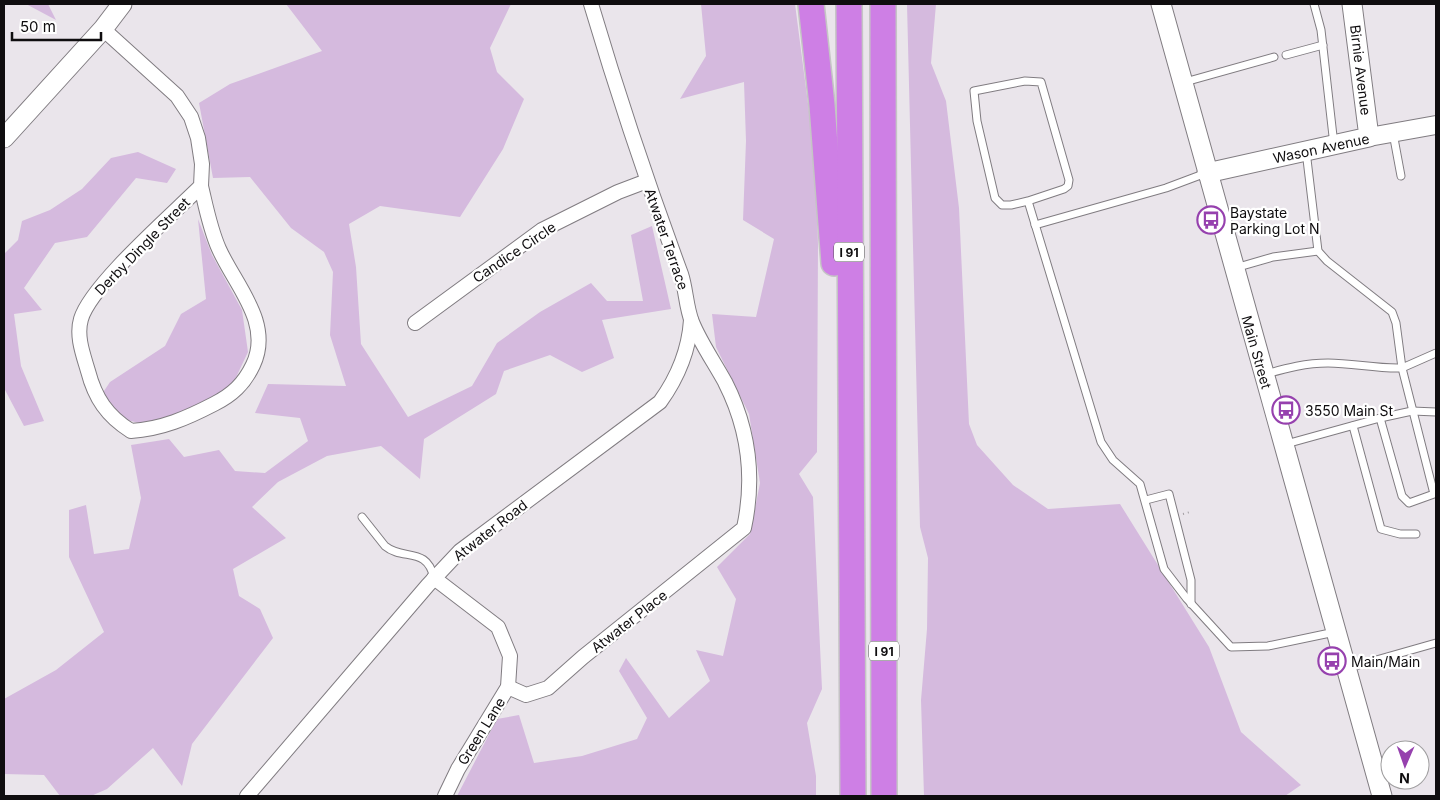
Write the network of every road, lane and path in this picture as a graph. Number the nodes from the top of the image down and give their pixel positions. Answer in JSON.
{"nodes":[{"id":1,"x":122,"y":4,"type":"edge"},
{"id":2,"x":591,"y":4,"type":"edge"},
{"id":3,"x":811,"y":4,"type":"edge"},
{"id":4,"x":849,"y":4,"type":"edge"},
{"id":5,"x":883,"y":4,"type":"edge"},
{"id":6,"x":1161,"y":4,"type":"edge"},
{"id":7,"x":1314,"y":4,"type":"edge"},
{"id":8,"x":1352,"y":4,"type":"edge"},
{"id":9,"x":103,"y":30,"type":"junction"},
{"id":10,"x":1323,"y":45,"type":"junction"},
{"id":11,"x":1286,"y":55,"type":"dead end"},
{"id":12,"x":1274,"y":58,"type":"dead end"},
{"id":13,"x":1182,"y":83,"type":"junction"},
{"id":14,"x":1436,"y":125,"type":"edge"},
{"id":15,"x":1393,"y":133,"type":"junction"},
{"id":16,"x":1369,"y":137,"type":"junction"},
{"id":17,"x":4,"y":138,"type":"edge"},
{"id":18,"x":1334,"y":145,"type":"junction"},
{"id":19,"x":1306,"y":151,"type":"junction"},
{"id":20,"x":1206,"y":173,"type":"junction"},
{"id":21,"x":1401,"y":176,"type":"dead end"},
{"id":22,"x":647,"y":181,"type":"junction"},
{"id":23,"x":201,"y":186,"type":"junction"},
{"id":24,"x":1028,"y":201,"type":"junction"},
{"id":25,"x":1035,"y":225,"type":"junction"},
{"id":26,"x":1318,"y":251,"type":"junction"},
{"id":27,"x":1233,"y":268,"type":"junction"},
{"id":28,"x":691,"y":320,"type":"junction"},
{"id":29,"x":415,"y":323,"type":"dead end"},
{"id":30,"x":1436,"y":353,"type":"edge"},
{"id":31,"x":1402,"y":368,"type":"junction"},
{"id":32,"x":1263,"y":375,"type":"junction"},
{"id":33,"x":1412,"y":411,"type":"junction"},
{"id":34,"x":1436,"y":412,"type":"edge"},
{"id":35,"x":1380,"y":418,"type":"junction"},
{"id":36,"x":1353,"y":426,"type":"junction"},
{"id":37,"x":1283,"y":444,"type":"junction"},
{"id":38,"x":1146,"y":500,"type":"junction"},
{"id":39,"x":850,"y":501,"type":"junction"},
{"id":40,"x":884,"y":506,"type":"junction"},
{"id":41,"x":1190,"y":512,"type":"dead end"},
{"id":42,"x":1181,"y":515,"type":"dead end"},
{"id":43,"x":362,"y":517,"type":"dead end"},
{"id":44,"x":744,"y":528,"type":"joint"},
{"id":45,"x":1416,"y":534,"type":"dead end"},
{"id":46,"x":434,"y":578,"type":"junction"},
{"id":47,"x":1191,"y":604,"type":"junction"},
{"id":48,"x":1335,"y":632,"type":"junction"},
{"id":49,"x":1436,"y":643,"type":"edge"},
{"id":50,"x":1345,"y":669,"type":"junction"},
{"id":51,"x":508,"y":687,"type":"junction"},
{"id":52,"x":247,"y":796,"type":"edge"},
{"id":53,"x":445,"y":796,"type":"edge"},
{"id":54,"x":853,"y":796,"type":"edge"},
{"id":55,"x":884,"y":796,"type":"edge"},
{"id":56,"x":899,"y":796,"type":"edge"},
{"id":57,"x":1382,"y":796,"type":"edge"}],
"edges":[{"from":1,"to":9,"type":"main road"},
{"from":2,"to":22,"type":"street","name":"Atwater Terrace"},
{"from":3,"to":39,"type":"highway"},
{"from":4,"to":39,"type":"highway","number":"I 91"},
{"from":5,"to":40,"type":"highway","number":"I 91"},
{"from":6,"to":13,"type":"main road","name":"Main Street"},
{"from":7,"to":10,"type":"lane"},
{"from":8,"to":16,"type":"main road","name":"Birnie Avenue"},
{"from":9,"to":17,"type":"main road"},
{"from":9,"to":23,"type":"street","name":"Derby Dingle Street"},
{"from":10,"to":11,"type":"lane"},
{"from":10,"to":18,"type":"lane"},
{"from":12,"to":13,"type":"lane"},
{"from":13,"to":20,"type":"main road","name":"Main Street"},
{"from":14,"to":15,"type":"street","name":"Wason Avenue"},
{"from":15,"to":16,"type":"street","name":"Wason Avenue"},
{"from":15,"to":21,"type":"lane"},
{"from":16,"to":18,"type":"main road","name":"Wason Avenue"},
{"from":18,"to":19,"type":"main road","name":"Wason Avenue"},
{"from":19,"to":20,"type":"main road","name":"Wason Avenue"},
{"from":19,"to":26,"type":"lane"},
{"from":20,"to":25,"type":"lane"},
{"from":20,"to":27,"type":"main road","name":"Main Street"},
{"from":22,"to":28,"type":"street","name":"Atwater Terrace"},
{"from":22,"to":29,"type":"street","name":"Candice Circle"},
{"from":23,"to":23,"type":"street","name":"Derby Dingle Street"},
{"from":24,"to":24,"type":"lane"},
{"from":24,"to":25,"type":"lane"},
{"from":25,"to":38,"type":"lane"},
{"from":26,"to":27,"type":"lane"},
{"from":26,"to":31,"type":"lane"},
{"from":27,"to":32,"type":"main road","name":"Main Street"},
{"from":28,"to":44,"type":"street","name":"Atwater Terrace"},
{"from":28,"to":46,"type":"street","name":"Atwater Road"},
{"from":30,"to":31,"type":"lane"},
{"from":31,"to":32,"type":"lane"},
{"from":31,"to":33,"type":"lane"},
{"from":32,"to":37,"type":"main road","name":"Main Street"},
{"from":33,"to":34,"type":"lane"},
{"from":33,"to":35,"type":"lane"},
{"from":33,"to":35,"type":"lane"},
{"from":35,"to":36,"type":"lane"},
{"from":36,"to":37,"type":"lane"},
{"from":36,"to":45,"type":"lane"},
{"from":37,"to":48,"type":"main road","name":"Main Street"},
{"from":38,"to":47,"type":"lane"},
{"from":38,"to":47,"type":"lane"},
{"from":39,"to":54,"type":"highway","number":"I 91"},
{"from":40,"to":55,"type":"highway","number":"I 91"},
{"from":40,"to":56,"type":"highway"},
{"from":41,"to":42,"type":"path"},
{"from":43,"to":46,"type":"lane"},
{"from":44,"to":51,"type":"street","name":"Atwater Place"},
{"from":46,"to":51,"type":"street","name":"Green Lane"},
{"from":46,"to":52,"type":"street","name":"Atwater Road"},
{"from":47,"to":48,"type":"lane"},
{"from":48,"to":50,"type":"main road","name":"Main Street"},
{"from":49,"to":50,"type":"lane"},
{"from":50,"to":57,"type":"main road","name":"Main Street"},
{"from":51,"to":53,"type":"street","name":"Green Lane"}]}
